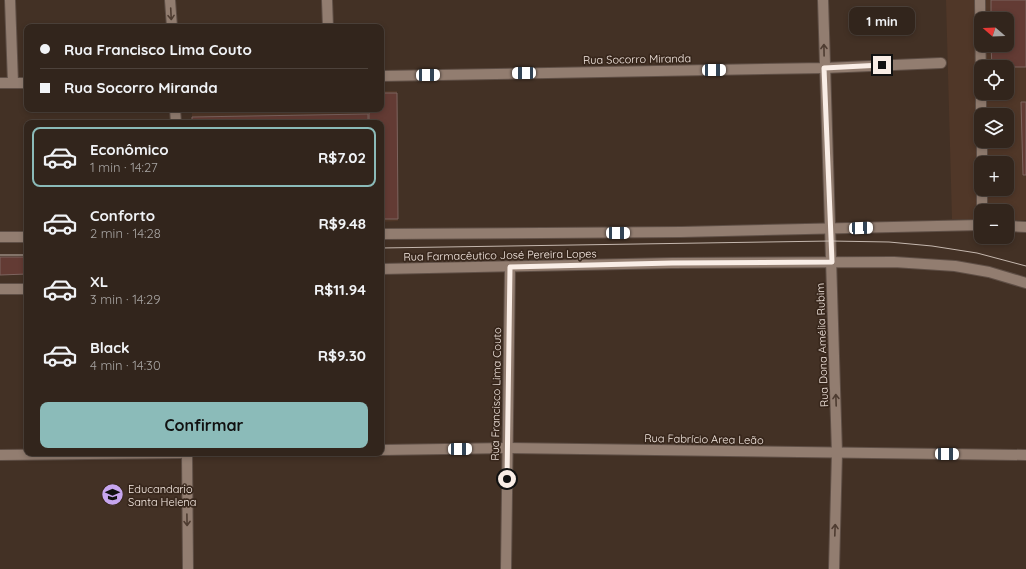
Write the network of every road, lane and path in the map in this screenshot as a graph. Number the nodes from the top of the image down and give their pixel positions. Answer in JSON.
{"nodes":[{"id":1,"x":10,"y":0,"type":"edge"},
{"id":2,"x":170,"y":0,"type":"edge"},
{"id":3,"x":328,"y":0,"type":"edge"},
{"id":4,"x":823,"y":0,"type":"edge"},
{"id":5,"x":980,"y":0,"type":"edge"},
{"id":6,"x":172,"y":24,"type":"edge"},
{"id":7,"x":328,"y":24,"type":"edge"},
{"id":8,"x":981,"y":60,"type":"edge"},
{"id":9,"x":941,"y":63,"type":"dead end"},
{"id":10,"x":824,"y":68,"type":"junction"},
{"id":11,"x":384,"y":76,"type":"edge"},
{"id":12,"x":0,"y":83,"type":"edge"},
{"id":13,"x":14,"y":83,"type":"junction"},
{"id":14,"x":24,"y":83,"type":"edge"},
{"id":15,"x":974,"y":225,"type":"edge"},
{"id":16,"x":1014,"y":226,"type":"edge"},
{"id":17,"x":1026,"y":227,"type":"edge"},
{"id":18,"x":831,"y":229,"type":"junction"},
{"id":19,"x":384,"y":234,"type":"edge"},
{"id":20,"x":0,"y":237,"type":"edge"},
{"id":21,"x":24,"y":237,"type":"edge"},
{"id":22,"x":832,"y":262,"type":"junction"},
{"id":23,"x":510,"y":267,"type":"junction"},
{"id":24,"x":384,"y":269,"type":"edge"},
{"id":25,"x":1026,"y":283,"type":"edge"},
{"id":26,"x":24,"y":288,"type":"edge"},
{"id":27,"x":0,"y":289,"type":"edge"},
{"id":28,"x":508,"y":448,"type":"junction"},
{"id":29,"x":384,"y":450,"type":"edge"},
{"id":30,"x":837,"y":453,"type":"junction"},
{"id":31,"x":0,"y":455,"type":"edge"},
{"id":32,"x":24,"y":455,"type":"edge"},
{"id":33,"x":1026,"y":455,"type":"edge"},
{"id":34,"x":187,"y":456,"type":"edge"},
{"id":35,"x":188,"y":569,"type":"edge"},
{"id":36,"x":506,"y":569,"type":"edge"},
{"id":37,"x":834,"y":569,"type":"edge"}],
"edges":[{"from":1,"to":13,"type":"street"},
{"from":2,"to":6,"type":"street","one_way":true},
{"from":3,"to":7,"type":"street"},
{"from":10,"to":4,"type":"street","name":"Rua Dona Amélia Rubim","one_way":true},
{"from":5,"to":8,"type":"street"},
{"from":9,"to":10,"type":"street","name":"Rua Socorro Miranda"},
{"from":10,"to":11,"type":"street","name":"Rua Socorro Miranda"},
{"from":10,"to":18,"type":"street","name":"Rua Dona Amélia Rubim"},
{"from":12,"to":13,"type":"street"},
{"from":13,"to":14,"type":"street"},
{"from":15,"to":18,"type":"street","name":"Rua Farmacêutico José Pereira Lopes"},
{"from":16,"to":17,"type":"street"},
{"from":18,"to":19,"type":"street","name":"Rua Farmacêutico José Pereira Lopes"},
{"from":18,"to":22,"type":"street","name":"Rua Dona Amélia Rubim"},
{"from":20,"to":21,"type":"street"},
{"from":22,"to":23,"type":"street","name":"Rua Farmacêutico José Pereira Lopes"},
{"from":22,"to":25,"type":"street","name":"Rua Farmacêutico José Pereira Lopes"},
{"from":30,"to":22,"type":"street","name":"Rua Dona Amélia Rubim","one_way":true},
{"from":23,"to":24,"type":"street","name":"Rua Farmacêutico José Pereira Lopes"},
{"from":23,"to":28,"type":"street","name":"Rua Francisco Lima Couto"},
{"from":26,"to":27,"type":"street"},
{"from":28,"to":29,"type":"street","name":"Rua Fabrício Area Leão"},
{"from":28,"to":30,"type":"street","name":"Rua Fabrício Area Leão"},
{"from":28,"to":36,"type":"street","name":"Rua Francisco Lima Couto"},
{"from":30,"to":33,"type":"street","name":"Rua Fabrício Area Leão"},
{"from":37,"to":30,"type":"street","name":"Rua Dona Amélia Rubim","one_way":true},
{"from":31,"to":32,"type":"street"},
{"from":34,"to":35,"type":"street","one_way":true}]}
